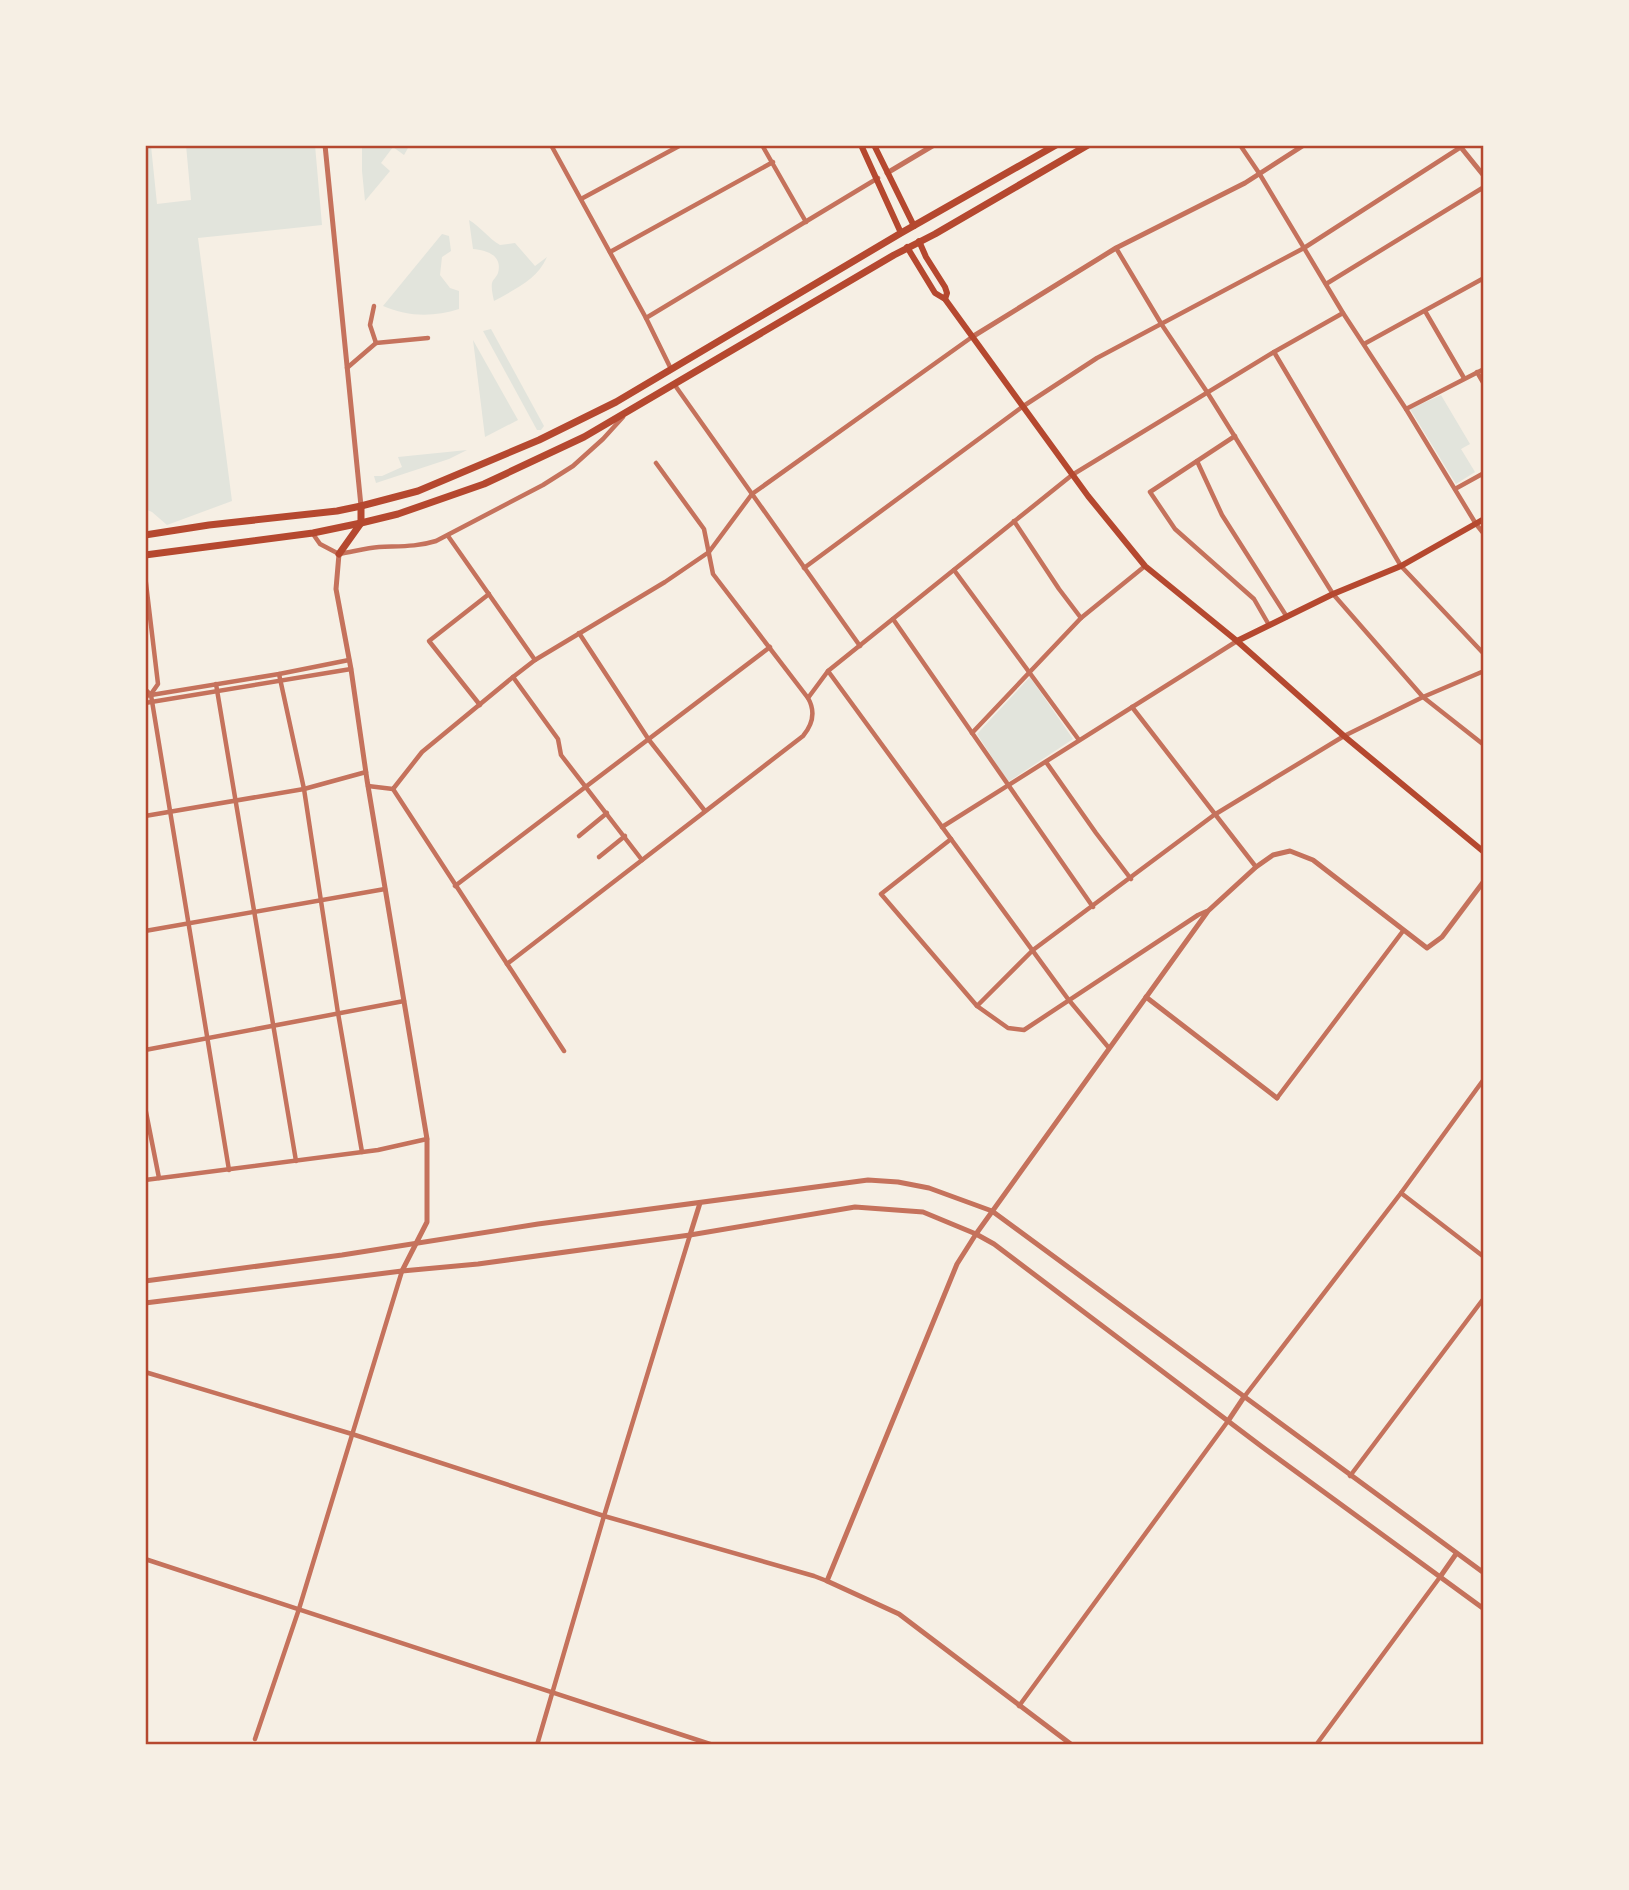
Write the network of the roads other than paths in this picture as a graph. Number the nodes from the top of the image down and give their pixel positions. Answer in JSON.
{"nodes":[{"id":1,"x":325,"y":145,"type":"edge"},
{"id":2,"x":551,"y":145,"type":"edge"},
{"id":3,"x":681,"y":145,"type":"edge"},
{"id":4,"x":762,"y":145,"type":"edge"},
{"id":5,"x":861,"y":145,"type":"edge"},
{"id":6,"x":874,"y":145,"type":"edge"},
{"id":7,"x":934,"y":145,"type":"edge"},
{"id":8,"x":1056,"y":145,"type":"edge"},
{"id":9,"x":1088,"y":145,"type":"edge"},
{"id":10,"x":1240,"y":145,"type":"edge"},
{"id":11,"x":1304,"y":145,"type":"edge"},
{"id":12,"x":1460,"y":146,"type":"edge"},
{"id":13,"x":773,"y":162,"type":"junction"},
{"id":14,"x":1484,"y":162,"type":"edge"},
{"id":15,"x":1475,"y":165,"type":"junction"},
{"id":16,"x":887,"y":173,"type":"junction"},
{"id":17,"x":1259,"y":173,"type":"junction"},
{"id":18,"x":1484,"y":176,"type":"edge"},
{"id":19,"x":878,"y":178,"type":"junction"},
{"id":20,"x":1484,"y":187,"type":"edge"},
{"id":21,"x":581,"y":200,"type":"junction"},
{"id":22,"x":806,"y":222,"type":"junction"},
{"id":23,"x":914,"y":226,"type":"junction"},
{"id":24,"x":901,"y":233,"type":"junction"},
{"id":25,"x":919,"y":241,"type":"junction"},
{"id":26,"x":907,"y":247,"type":"junction"},
{"id":27,"x":1116,"y":248,"type":"junction"},
{"id":28,"x":1304,"y":248,"type":"junction"},
{"id":29,"x":610,"y":253,"type":"junction"},
{"id":30,"x":1484,"y":278,"type":"edge"},
{"id":31,"x":1326,"y":284,"type":"junction"},
{"id":32,"x":945,"y":299,"type":"junction"},
{"id":33,"x":374,"y":306,"type":"dead end"},
{"id":34,"x":1425,"y":311,"type":"junction"},
{"id":35,"x":1343,"y":313,"type":"junction"},
{"id":36,"x":646,"y":318,"type":"junction"},
{"id":37,"x":1161,"y":325,"type":"junction"},
{"id":38,"x":972,"y":337,"type":"junction"},
{"id":39,"x":428,"y":338,"type":"dead end"},
{"id":40,"x":376,"y":344,"type":"junction"},
{"id":41,"x":1364,"y":344,"type":"junction"},
{"id":42,"x":1274,"y":352,"type":"junction"},
{"id":43,"x":347,"y":368,"type":"junction"},
{"id":44,"x":1484,"y":369,"type":"edge"},
{"id":45,"x":671,"y":370,"type":"junction"},
{"id":46,"x":1477,"y":372,"type":"junction"},
{"id":47,"x":1464,"y":378,"type":"junction"},
{"id":48,"x":674,"y":384,"type":"junction"},
{"id":49,"x":1484,"y":384,"type":"edge"},
{"id":50,"x":1207,"y":392,"type":"junction"},
{"id":51,"x":1022,"y":407,"type":"junction"},
{"id":52,"x":1406,"y":409,"type":"junction"},
{"id":53,"x":627,"y":412,"type":"junction"},
{"id":54,"x":1235,"y":436,"type":"junction"},
{"id":55,"x":1197,"y":461,"type":"junction"},
{"id":56,"x":656,"y":464,"type":"dead end"},
{"id":57,"x":1484,"y":472,"type":"edge"},
{"id":58,"x":1072,"y":475,"type":"junction"},
{"id":59,"x":1455,"y":489,"type":"junction"},
{"id":60,"x":752,"y":494,"type":"junction"},
{"id":61,"x":361,"y":506,"type":"junction"},
{"id":62,"x":1484,"y":519,"type":"edge"},
{"id":63,"x":1014,"y":521,"type":"junction"},
{"id":64,"x":361,"y":523,"type":"junction"},
{"id":65,"x":1476,"y":524,"type":"junction"},
{"id":66,"x":313,"y":533,"type":"junction"},
{"id":67,"x":1484,"y":534,"type":"edge"},
{"id":68,"x":145,"y":535,"type":"edge"},
{"id":69,"x":448,"y":536,"type":"junction"},
{"id":70,"x":709,"y":552,"type":"junction"},
{"id":71,"x":339,"y":554,"type":"junction"},
{"id":72,"x":145,"y":555,"type":"edge"},
{"id":73,"x":1145,"y":566,"type":"junction"},
{"id":74,"x":1401,"y":566,"type":"junction"},
{"id":75,"x":804,"y":568,"type":"junction"},
{"id":76,"x":954,"y":570,"type":"junction"},
{"id":77,"x":145,"y":575,"type":"edge"},
{"id":78,"x":489,"y":594,"type":"junction"},
{"id":79,"x":1333,"y":594,"type":"junction"},
{"id":80,"x":1287,"y":617,"type":"junction"},
{"id":81,"x":1081,"y":618,"type":"junction"},
{"id":82,"x":893,"y":619,"type":"junction"},
{"id":83,"x":1269,"y":625,"type":"junction"},
{"id":84,"x":579,"y":634,"type":"junction"},
{"id":85,"x":1237,"y":641,"type":"junction"},
{"id":86,"x":860,"y":646,"type":"junction"},
{"id":87,"x":770,"y":647,"type":"junction"},
{"id":88,"x":1484,"y":654,"type":"edge"},
{"id":89,"x":349,"y":660,"type":"junction"},
{"id":90,"x":535,"y":660,"type":"junction"},
{"id":91,"x":351,"y":669,"type":"junction"},
{"id":92,"x":1484,"y":670,"type":"edge"},
{"id":93,"x":828,"y":671,"type":"junction"},
{"id":94,"x":1030,"y":672,"type":"junction"},
{"id":95,"x":279,"y":674,"type":"junction"},
{"id":96,"x":513,"y":677,"type":"junction"},
{"id":97,"x":281,"y":681,"type":"junction"},
{"id":98,"x":216,"y":684,"type":"junction"},
{"id":99,"x":145,"y":689,"type":"edge"},
{"id":100,"x":217,"y":691,"type":"junction"},
{"id":101,"x":148,"y":695,"type":"edge"},
{"id":102,"x":1423,"y":697,"type":"junction"},
{"id":103,"x":808,"y":698,"type":"junction"},
{"id":104,"x":148,"y":703,"type":"edge"},
{"id":105,"x":480,"y":705,"type":"junction"},
{"id":106,"x":1132,"y":707,"type":"junction"},
{"id":107,"x":972,"y":733,"type":"junction"},
{"id":108,"x":1344,"y":737,"type":"junction"},
{"id":109,"x":649,"y":740,"type":"junction"},
{"id":110,"x":1079,"y":740,"type":"junction"},
{"id":111,"x":1484,"y":745,"type":"edge"},
{"id":112,"x":1046,"y":761,"type":"junction"},
{"id":113,"x":366,"y":772,"type":"junction"},
{"id":114,"x":1009,"y":785,"type":"junction"},
{"id":115,"x":368,"y":786,"type":"junction"},
{"id":116,"x":587,"y":787,"type":"junction"},
{"id":117,"x":304,"y":789,"type":"junction"},
{"id":118,"x":393,"y":789,"type":"junction"},
{"id":119,"x":237,"y":801,"type":"junction"},
{"id":120,"x":705,"y":811,"type":"junction"},
{"id":121,"x":169,"y":812,"type":"junction"},
{"id":122,"x":607,"y":813,"type":"junction"},
{"id":123,"x":1214,"y":815,"type":"junction"},
{"id":124,"x":145,"y":816,"type":"edge"},
{"id":125,"x":942,"y":827,"type":"junction"},
{"id":126,"x":579,"y":836,"type":"dead end"},
{"id":127,"x":625,"y":836,"type":"junction"},
{"id":128,"x":951,"y":839,"type":"junction"},
{"id":129,"x":1484,"y":852,"type":"edge"},
{"id":130,"x":599,"y":857,"type":"dead end"},
{"id":131,"x":642,"y":860,"type":"junction"},
{"id":132,"x":1256,"y":867,"type":"junction"},
{"id":133,"x":1131,"y":878,"type":"junction"},
{"id":134,"x":1484,"y":881,"type":"edge"},
{"id":135,"x":455,"y":886,"type":"junction"},
{"id":136,"x":385,"y":889,"type":"junction"},
{"id":137,"x":321,"y":900,"type":"junction"},
{"id":138,"x":1093,"y":907,"type":"junction"},
{"id":139,"x":1208,"y":911,"type":"junction"},
{"id":140,"x":255,"y":912,"type":"junction"},
{"id":141,"x":188,"y":924,"type":"junction"},
{"id":142,"x":145,"y":931,"type":"edge"},
{"id":143,"x":1403,"y":931,"type":"junction"},
{"id":144,"x":1033,"y":950,"type":"junction"},
{"id":145,"x":507,"y":964,"type":"junction"},
{"id":146,"x":1146,"y":997,"type":"junction"},
{"id":147,"x":1068,"y":999,"type":"junction"},
{"id":148,"x":404,"y":1001,"type":"junction"},
{"id":149,"x":978,"y":1006,"type":"junction"},
{"id":150,"x":338,"y":1013,"type":"junction"},
{"id":151,"x":273,"y":1026,"type":"junction"},
{"id":152,"x":206,"y":1038,"type":"junction"},
{"id":153,"x":1109,"y":1048,"type":"junction"},
{"id":154,"x":145,"y":1050,"type":"edge"},
{"id":155,"x":565,"y":1051,"type":"dead end"},
{"id":156,"x":1484,"y":1079,"type":"edge"},
{"id":157,"x":1277,"y":1098,"type":"joint"},
{"id":158,"x":145,"y":1107,"type":"edge"},
{"id":159,"x":427,"y":1139,"type":"junction"},
{"id":160,"x":362,"y":1152,"type":"junction"},
{"id":161,"x":296,"y":1161,"type":"junction"},
{"id":162,"x":229,"y":1170,"type":"junction"},
{"id":163,"x":159,"y":1178,"type":"junction"},
{"id":164,"x":145,"y":1180,"type":"edge"},
{"id":165,"x":1401,"y":1193,"type":"junction"},
{"id":166,"x":700,"y":1203,"type":"junction"},
{"id":167,"x":992,"y":1210,"type":"junction"},
{"id":168,"x":976,"y":1234,"type":"junction"},
{"id":169,"x":691,"y":1235,"type":"junction"},
{"id":170,"x":416,"y":1244,"type":"junction"},
{"id":171,"x":1484,"y":1257,"type":"edge"},
{"id":172,"x":402,"y":1271,"type":"junction"},
{"id":173,"x":145,"y":1281,"type":"edge"},
{"id":174,"x":1484,"y":1298,"type":"edge"},
{"id":175,"x":145,"y":1303,"type":"edge"},
{"id":176,"x":145,"y":1372,"type":"edge"},
{"id":177,"x":1244,"y":1397,"type":"junction"},
{"id":178,"x":1228,"y":1421,"type":"junction"},
{"id":179,"x":352,"y":1434,"type":"junction"},
{"id":180,"x":1350,"y":1476,"type":"junction"},
{"id":181,"x":604,"y":1516,"type":"junction"},
{"id":182,"x":1456,"y":1555,"type":"junction"},
{"id":183,"x":145,"y":1559,"type":"edge"},
{"id":184,"x":1484,"y":1573,"type":"edge"},
{"id":185,"x":1440,"y":1577,"type":"junction"},
{"id":186,"x":827,"y":1581,"type":"junction"},
{"id":187,"x":299,"y":1609,"type":"junction"},
{"id":188,"x":1484,"y":1609,"type":"edge"},
{"id":189,"x":552,"y":1692,"type":"junction"},
{"id":190,"x":1019,"y":1706,"type":"junction"},
{"id":191,"x":255,"y":1739,"type":"dead end"},
{"id":192,"x":537,"y":1745,"type":"edge"},
{"id":193,"x":713,"y":1745,"type":"edge"},
{"id":194,"x":1072,"y":1745,"type":"edge"},
{"id":195,"x":1316,"y":1745,"type":"edge"}],
"edges":[{"from":1,"to":43,"type":"street"},
{"from":2,"to":21,"type":"street"},
{"from":3,"to":21,"type":"street"},
{"from":4,"to":13,"type":"street"},
{"from":5,"to":19,"type":"main road"},
{"from":6,"to":16,"type":"main road"},
{"from":7,"to":16,"type":"street"},
{"from":8,"to":23,"type":"highway"},
{"from":9,"to":25,"type":"highway"},
{"from":10,"to":17,"type":"street"},
{"from":11,"to":17,"type":"street"},
{"from":12,"to":15,"type":"street"},
{"from":12,"to":28,"type":"street"},
{"from":13,"to":22,"type":"street"},
{"from":13,"to":29,"type":"street"},
{"from":14,"to":15,"type":"street"},
{"from":15,"to":18,"type":"street"},
{"from":16,"to":19,"type":"main road"},
{"from":16,"to":23,"type":"main road"},
{"from":17,"to":27,"type":"street"},
{"from":17,"to":28,"type":"street"},
{"from":19,"to":22,"type":"street"},
{"from":19,"to":24,"type":"main road"},
{"from":20,"to":31,"type":"street"},
{"from":21,"to":29,"type":"street"},
{"from":22,"to":36,"type":"street"},
{"from":23,"to":24,"type":"highway"},
{"from":23,"to":25,"type":"highway"},
{"from":24,"to":26,"type":"highway"},
{"from":24,"to":45,"type":"highway"},
{"from":25,"to":26,"type":"highway"},
{"from":25,"to":32,"type":"main road"},
{"from":26,"to":32,"type":"main road"},
{"from":26,"to":48,"type":"highway"},
{"from":27,"to":37,"type":"street"},
{"from":27,"to":38,"type":"street"},
{"from":28,"to":31,"type":"street"},
{"from":28,"to":37,"type":"street"},
{"from":29,"to":36,"type":"street"},
{"from":30,"to":34,"type":"street"},
{"from":31,"to":35,"type":"street"},
{"from":32,"to":38,"type":"main road"},
{"from":33,"to":40,"type":"street"},
{"from":34,"to":41,"type":"street"},
{"from":34,"to":47,"type":"street"},
{"from":35,"to":41,"type":"street"},
{"from":35,"to":42,"type":"street"},
{"from":36,"to":45,"type":"street"},
{"from":37,"to":50,"type":"street"},
{"from":37,"to":51,"type":"street"},
{"from":38,"to":51,"type":"main road"},
{"from":38,"to":60,"type":"street"},
{"from":39,"to":40,"type":"street"},
{"from":40,"to":43,"type":"street"},
{"from":41,"to":52,"type":"street"},
{"from":42,"to":50,"type":"street"},
{"from":42,"to":74,"type":"street"},
{"from":43,"to":61,"type":"street"},
{"from":44,"to":46,"type":"street"},
{"from":45,"to":61,"type":"highway"},
{"from":46,"to":47,"type":"street"},
{"from":46,"to":49,"type":"street"},
{"from":47,"to":52,"type":"street"},
{"from":48,"to":53,"type":"highway"},
{"from":48,"to":60,"type":"street"},
{"from":50,"to":54,"type":"street"},
{"from":50,"to":58,"type":"street"},
{"from":51,"to":58,"type":"main road"},
{"from":51,"to":75,"type":"street"},
{"from":52,"to":59,"type":"street"},
{"from":53,"to":64,"type":"highway"},
{"from":53,"to":69,"type":"street"},
{"from":54,"to":55,"type":"street"},
{"from":54,"to":79,"type":"street"},
{"from":55,"to":80,"type":"street"},
{"from":55,"to":83,"type":"street"},
{"from":56,"to":70,"type":"street"},
{"from":57,"to":59,"type":"street"},
{"from":58,"to":63,"type":"street"},
{"from":58,"to":73,"type":"main road"},
{"from":59,"to":65,"type":"street"},
{"from":60,"to":70,"type":"street"},
{"from":60,"to":75,"type":"street"},
{"from":61,"to":64,"type":"highway"},
{"from":61,"to":68,"type":"highway"},
{"from":62,"to":65,"type":"main road"},
{"from":63,"to":76,"type":"street"},
{"from":63,"to":81,"type":"street"},
{"from":64,"to":66,"type":"highway"},
{"from":64,"to":71,"type":"highway"},
{"from":65,"to":67,"type":"street"},
{"from":65,"to":74,"type":"main road"},
{"from":66,"to":71,"type":"street"},
{"from":66,"to":72,"type":"highway"},
{"from":69,"to":71,"type":"street"},
{"from":69,"to":78,"type":"street"},
{"from":70,"to":84,"type":"street"},
{"from":70,"to":87,"type":"street"},
{"from":71,"to":89,"type":"street"},
{"from":73,"to":81,"type":"street"},
{"from":73,"to":85,"type":"main road"},
{"from":74,"to":79,"type":"main road"},
{"from":74,"to":88,"type":"street"},
{"from":75,"to":86,"type":"street"},
{"from":76,"to":82,"type":"street"},
{"from":76,"to":94,"type":"street"},
{"from":77,"to":101,"type":"street"},
{"from":78,"to":90,"type":"street"},
{"from":78,"to":105,"type":"street"},
{"from":79,"to":80,"type":"main road"},
{"from":79,"to":102,"type":"street"},
{"from":80,"to":83,"type":"main road"},
{"from":81,"to":94,"type":"street"},
{"from":82,"to":86,"type":"street"},
{"from":82,"to":107,"type":"street"},
{"from":83,"to":85,"type":"main road"},
{"from":84,"to":90,"type":"street"},
{"from":84,"to":109,"type":"street"},
{"from":85,"to":106,"type":"street"},
{"from":85,"to":108,"type":"main road"},
{"from":86,"to":93,"type":"street"},
{"from":87,"to":103,"type":"street"},
{"from":87,"to":109,"type":"street"},
{"from":89,"to":91,"type":"street"},
{"from":89,"to":95,"type":"street"},
{"from":90,"to":96,"type":"street"},
{"from":91,"to":97,"type":"street"},
{"from":91,"to":113,"type":"street"},
{"from":92,"to":102,"type":"street"},
{"from":93,"to":103,"type":"street"},
{"from":93,"to":125,"type":"street"},
{"from":94,"to":107,"type":"street"},
{"from":94,"to":110,"type":"street"},
{"from":95,"to":97,"type":"street"},
{"from":95,"to":98,"type":"street"},
{"from":96,"to":105,"type":"street"},
{"from":96,"to":116,"type":"street"},
{"from":97,"to":100,"type":"street"},
{"from":97,"to":117,"type":"street"},
{"from":98,"to":100,"type":"street"},
{"from":98,"to":101,"type":"street"},
{"from":99,"to":101,"type":"street"},
{"from":100,"to":104,"type":"street"},
{"from":100,"to":119,"type":"street"},
{"from":101,"to":104,"type":"street"},
{"from":102,"to":108,"type":"street"},
{"from":102,"to":111,"type":"street"},
{"from":103,"to":120,"type":"street"},
{"from":104,"to":121,"type":"street"},
{"from":105,"to":118,"type":"street"},
{"from":106,"to":110,"type":"street"},
{"from":106,"to":123,"type":"street"},
{"from":107,"to":114,"type":"street"},
{"from":108,"to":123,"type":"street"},
{"from":108,"to":129,"type":"main road"},
{"from":109,"to":116,"type":"street"},
{"from":109,"to":120,"type":"street"},
{"from":110,"to":112,"type":"street"},
{"from":112,"to":114,"type":"street"},
{"from":112,"to":133,"type":"street"},
{"from":113,"to":115,"type":"street"},
{"from":113,"to":117,"type":"street"},
{"from":114,"to":125,"type":"street"},
{"from":114,"to":138,"type":"street"},
{"from":115,"to":118,"type":"street"},
{"from":115,"to":136,"type":"street"},
{"from":116,"to":122,"type":"street"},
{"from":116,"to":135,"type":"street"},
{"from":117,"to":119,"type":"street"},
{"from":117,"to":137,"type":"street"},
{"from":118,"to":135,"type":"street"},
{"from":119,"to":121,"type":"street"},
{"from":119,"to":140,"type":"street"},
{"from":120,"to":131,"type":"street"},
{"from":121,"to":124,"type":"street"},
{"from":121,"to":141,"type":"street"},
{"from":122,"to":126,"type":"street"},
{"from":122,"to":127,"type":"street"},
{"from":123,"to":132,"type":"street"},
{"from":123,"to":133,"type":"street"},
{"from":125,"to":128,"type":"street"},
{"from":127,"to":130,"type":"street"},
{"from":127,"to":131,"type":"street"},
{"from":128,"to":144,"type":"street"},
{"from":128,"to":149,"type":"street"},
{"from":131,"to":145,"type":"street"},
{"from":132,"to":139,"type":"street"},
{"from":132,"to":143,"type":"street"},
{"from":133,"to":138,"type":"street"},
{"from":134,"to":143,"type":"street"},
{"from":135,"to":145,"type":"street"},
{"from":136,"to":137,"type":"street"},
{"from":136,"to":148,"type":"street"},
{"from":137,"to":140,"type":"street"},
{"from":137,"to":150,"type":"street"},
{"from":138,"to":144,"type":"street"},
{"from":139,"to":146,"type":"street"},
{"from":139,"to":147,"type":"street"},
{"from":140,"to":141,"type":"street"},
{"from":140,"to":151,"type":"street"},
{"from":141,"to":142,"type":"street"},
{"from":141,"to":152,"type":"street"},
{"from":143,"to":157,"type":"street"},
{"from":144,"to":147,"type":"street"},
{"from":144,"to":149,"type":"street"},
{"from":145,"to":155,"type":"street"},
{"from":146,"to":153,"type":"street"},
{"from":146,"to":157,"type":"street"},
{"from":147,"to":149,"type":"street"},
{"from":147,"to":153,"type":"street"},
{"from":148,"to":150,"type":"street"},
{"from":148,"to":159,"type":"street"},
{"from":150,"to":151,"type":"street"},
{"from":150,"to":160,"type":"street"},
{"from":151,"to":152,"type":"street"},
{"from":151,"to":161,"type":"street"},
{"from":152,"to":154,"type":"street"},
{"from":152,"to":162,"type":"street"},
{"from":153,"to":167,"type":"street"},
{"from":156,"to":165,"type":"street"},
{"from":158,"to":163,"type":"street"},
{"from":159,"to":160,"type":"street"},
{"from":159,"to":170,"type":"street"},
{"from":160,"to":161,"type":"street"},
{"from":161,"to":162,"type":"street"},
{"from":162,"to":163,"type":"street"},
{"from":163,"to":164,"type":"street"},
{"from":165,"to":171,"type":"street"},
{"from":165,"to":177,"type":"street"},
{"from":166,"to":167,"type":"street"},
{"from":166,"to":169,"type":"street"},
{"from":166,"to":170,"type":"street"},
{"from":167,"to":168,"type":"street"},
{"from":167,"to":177,"type":"street"},
{"from":168,"to":169,"type":"street"},
{"from":168,"to":178,"type":"street"},
{"from":168,"to":186,"type":"street"},
{"from":169,"to":172,"type":"street"},
{"from":169,"to":181,"type":"street"},
{"from":170,"to":172,"type":"street"},
{"from":170,"to":173,"type":"street"},
{"from":172,"to":175,"type":"street"},
{"from":172,"to":179,"type":"street"},
{"from":174,"to":180,"type":"street"},
{"from":176,"to":179,"type":"street"},
{"from":177,"to":178,"type":"street"},
{"from":177,"to":180,"type":"street"},
{"from":178,"to":185,"type":"street"},
{"from":178,"to":190,"type":"street"},
{"from":179,"to":181,"type":"street"},
{"from":179,"to":187,"type":"street"},
{"from":180,"to":182,"type":"street"},
{"from":181,"to":186,"type":"street"},
{"from":181,"to":189,"type":"street"},
{"from":182,"to":184,"type":"street"},
{"from":182,"to":185,"type":"street"},
{"from":183,"to":187,"type":"street"},
{"from":185,"to":188,"type":"street"},
{"from":185,"to":195,"type":"street"},
{"from":186,"to":190,"type":"street"},
{"from":187,"to":189,"type":"street"},
{"from":187,"to":191,"type":"street"},
{"from":189,"to":192,"type":"street"},
{"from":189,"to":193,"type":"street"},
{"from":190,"to":194,"type":"street"}]}
